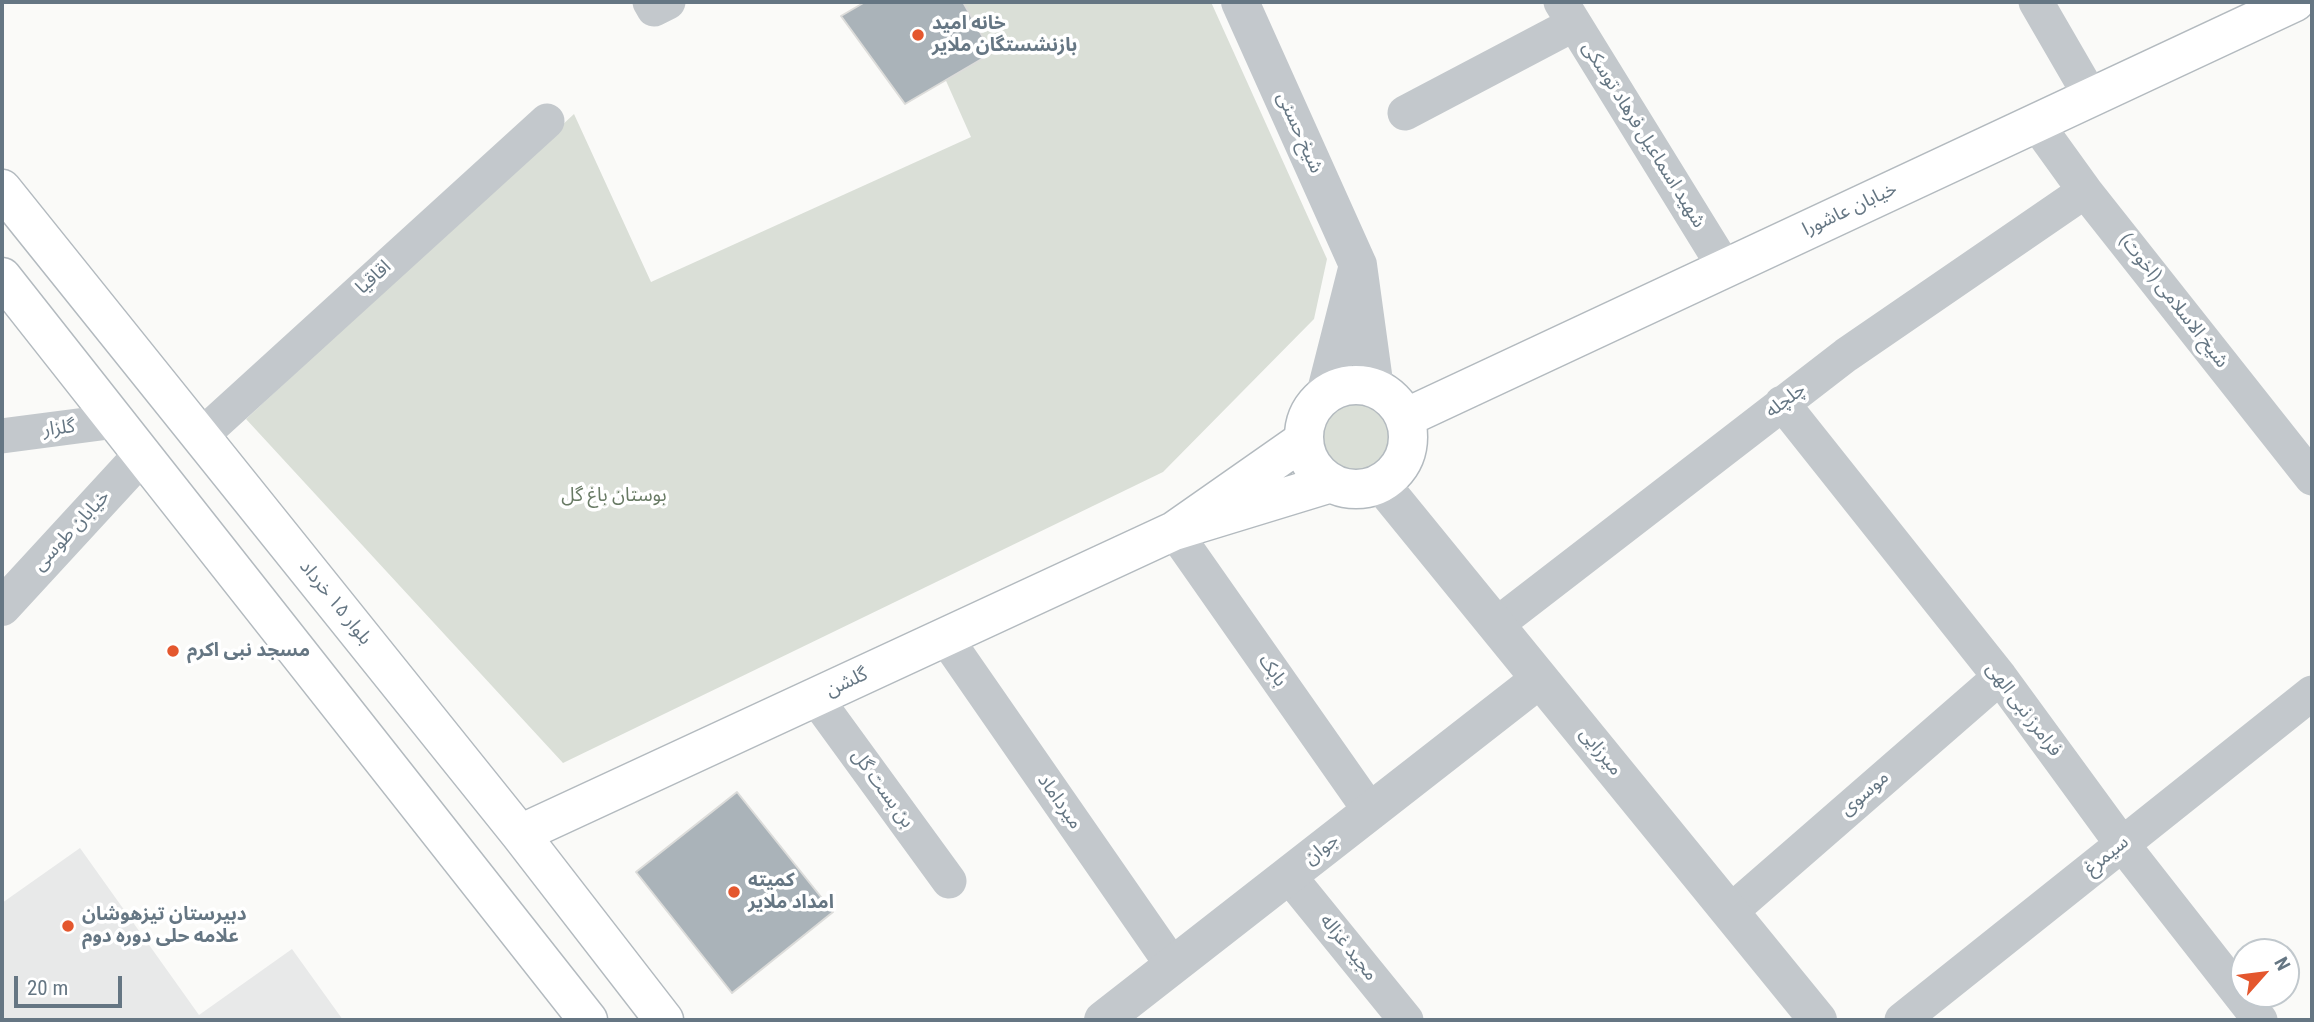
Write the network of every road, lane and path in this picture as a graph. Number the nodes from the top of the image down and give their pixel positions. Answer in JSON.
{"nodes":[{"id":1,"x":1240,"y":2,"type":"edge"},
{"id":2,"x":2036,"y":2,"type":"edge"},
{"id":3,"x":2295,"y":2,"type":"edge"},
{"id":4,"x":1568,"y":13,"type":"edge"},
{"id":5,"x":2091,"y":97,"type":"junction"},
{"id":6,"x":1405,"y":113,"type":"dead end"},
{"id":7,"x":547,"y":121,"type":"dead end"},
{"id":8,"x":2036,"y":123,"type":"junction"},
{"id":9,"x":2,"y":189,"type":"edge"},
{"id":10,"x":2085,"y":191,"type":"junction"},
{"id":11,"x":1358,"y":265,"type":"junction"},
{"id":12,"x":1725,"y":268,"type":"junction"},
{"id":13,"x":2,"y":276,"type":"edge"},
{"id":14,"x":1375,"y":389,"type":"junction"},
{"id":15,"x":1325,"y":395,"type":"junction"},
{"id":16,"x":1782,"y":403,"type":"junction"},
{"id":17,"x":1405,"y":418,"type":"junction"},
{"id":18,"x":116,"y":421,"type":"junction"},
{"id":19,"x":2,"y":436,"type":"edge"},
{"id":20,"x":201,"y":436,"type":"junction"},
{"id":21,"x":1304,"y":440,"type":"junction"},
{"id":22,"x":142,"y":455,"type":"junction"},
{"id":23,"x":2312,"y":478,"type":"edge"},
{"id":24,"x":1331,"y":483,"type":"junction"},
{"id":25,"x":1381,"y":484,"type":"junction"},
{"id":26,"x":1174,"y":531,"type":"junction"},
{"id":27,"x":2,"y":607,"type":"edge"},
{"id":28,"x":1496,"y":625,"type":"junction"},
{"id":29,"x":945,"y":637,"type":"junction"},
{"id":30,"x":2000,"y":677,"type":"junction"},
{"id":31,"x":1541,"y":679,"type":"junction"},
{"id":32,"x":2312,"y":693,"type":"edge"},
{"id":33,"x":815,"y":697,"type":"junction"},
{"id":34,"x":1371,"y":812,"type":"junction"},
{"id":35,"x":520,"y":834,"type":"junction"},
{"id":36,"x":2122,"y":844,"type":"junction"},
{"id":37,"x":1289,"y":876,"type":"junction"},
{"id":38,"x":949,"y":881,"type":"dead end"},
{"id":39,"x":1730,"y":912,"type":"junction"},
{"id":40,"x":1173,"y":966,"type":"junction"},
{"id":41,"x":588,"y":1020,"type":"edge"},
{"id":42,"x":664,"y":1020,"type":"edge"},
{"id":43,"x":1103,"y":1020,"type":"edge"},
{"id":44,"x":1406,"y":1020,"type":"edge"},
{"id":45,"x":1818,"y":1020,"type":"edge"},
{"id":46,"x":1902,"y":1020,"type":"edge"},
{"id":47,"x":2260,"y":1020,"type":"edge"}],
"edges":[{"from":1,"to":11,"type":"street","name":"شیخ حسنی"},
{"from":2,"to":5,"type":"street"},
{"from":3,"to":5,"type":"main road","name":"خیابان عاشورا"},
{"from":4,"to":6,"type":"street"},
{"from":4,"to":12,"type":"street","name":"شهید اسماعیل فرهاد توسکی"},
{"from":5,"to":8,"type":"main road","name":"خیابان عاشورا"},
{"from":7,"to":20,"type":"street","name":"اقاقیا"},
{"from":8,"to":10,"type":"street","name":"شیخ الاسلامی (اخوت)"},
{"from":8,"to":12,"type":"main road","name":"خیابان عاشورا"},
{"from":9,"to":20,"type":"main road","name":"بلوار ۱۵ خرداد"},
{"from":10,"to":16,"type":"street","name":"چلچله"},
{"from":10,"to":23,"type":"street","name":"شیخ الاسلامی (اخوت)"},
{"from":11,"to":14,"type":"street","name":"شیخ حسنی"},
{"from":11,"to":15,"type":"street"},
{"from":12,"to":17,"type":"main road","name":"خیابان عاشورا"},
{"from":13,"to":18,"type":"main road"},
{"from":14,"to":15,"type":"main road"},
{"from":14,"to":17,"type":"main road"},
{"from":15,"to":21,"type":"main road"},
{"from":16,"to":28,"type":"street","name":"چلچله"},
{"from":16,"to":30,"type":"street","name":"فرامرز نبی الهی"},
{"from":17,"to":25,"type":"main road"},
{"from":18,"to":19,"type":"street","name":"گلزار"},
{"from":18,"to":22,"type":"main road"},
{"from":20,"to":35,"type":"main road","name":"بلوار ۱۵ خرداد"},
{"from":21,"to":24,"type":"main road"},
{"from":21,"to":26,"type":"main road"},
{"from":22,"to":27,"type":"street","name":"خیابان طوسی"},
{"from":22,"to":41,"type":"main road"},
{"from":24,"to":25,"type":"main road"},
{"from":24,"to":26,"type":"main road"},
{"from":25,"to":28,"type":"street","name":"میرزایی"},
{"from":26,"to":29,"type":"main road","name":"گلشن"},
{"from":26,"to":34,"type":"street","name":"بابک"},
{"from":28,"to":31,"type":"street","name":"میرزایی"},
{"from":29,"to":33,"type":"main road","name":"گلشن"},
{"from":29,"to":40,"type":"street","name":"میرداماد"},
{"from":30,"to":36,"type":"street","name":"فرامرز نبی الهی"},
{"from":30,"to":39,"type":"street","name":"موسوی"},
{"from":31,"to":34,"type":"street","name":"جوان"},
{"from":31,"to":39,"type":"street","name":"میرزایی"},
{"from":32,"to":36,"type":"street","name":"سیمرغ"},
{"from":33,"to":35,"type":"main road","name":"گلشن"},
{"from":33,"to":38,"type":"street","name":"بن بست گل"},
{"from":34,"to":37,"type":"street","name":"جوان"},
{"from":35,"to":42,"type":"main road","name":"بلوار ۱۵ خرداد"},
{"from":36,"to":46,"type":"street","name":"سیمرغ"},
{"from":36,"to":47,"type":"street","name":"فرامرز نبی الهی"},
{"from":37,"to":40,"type":"street","name":"جوان"},
{"from":37,"to":44,"type":"street","name":"مجید غزاله"},
{"from":39,"to":45,"type":"street","name":"میرزایی"},
{"from":40,"to":43,"type":"street","name":"جوان"}]}
